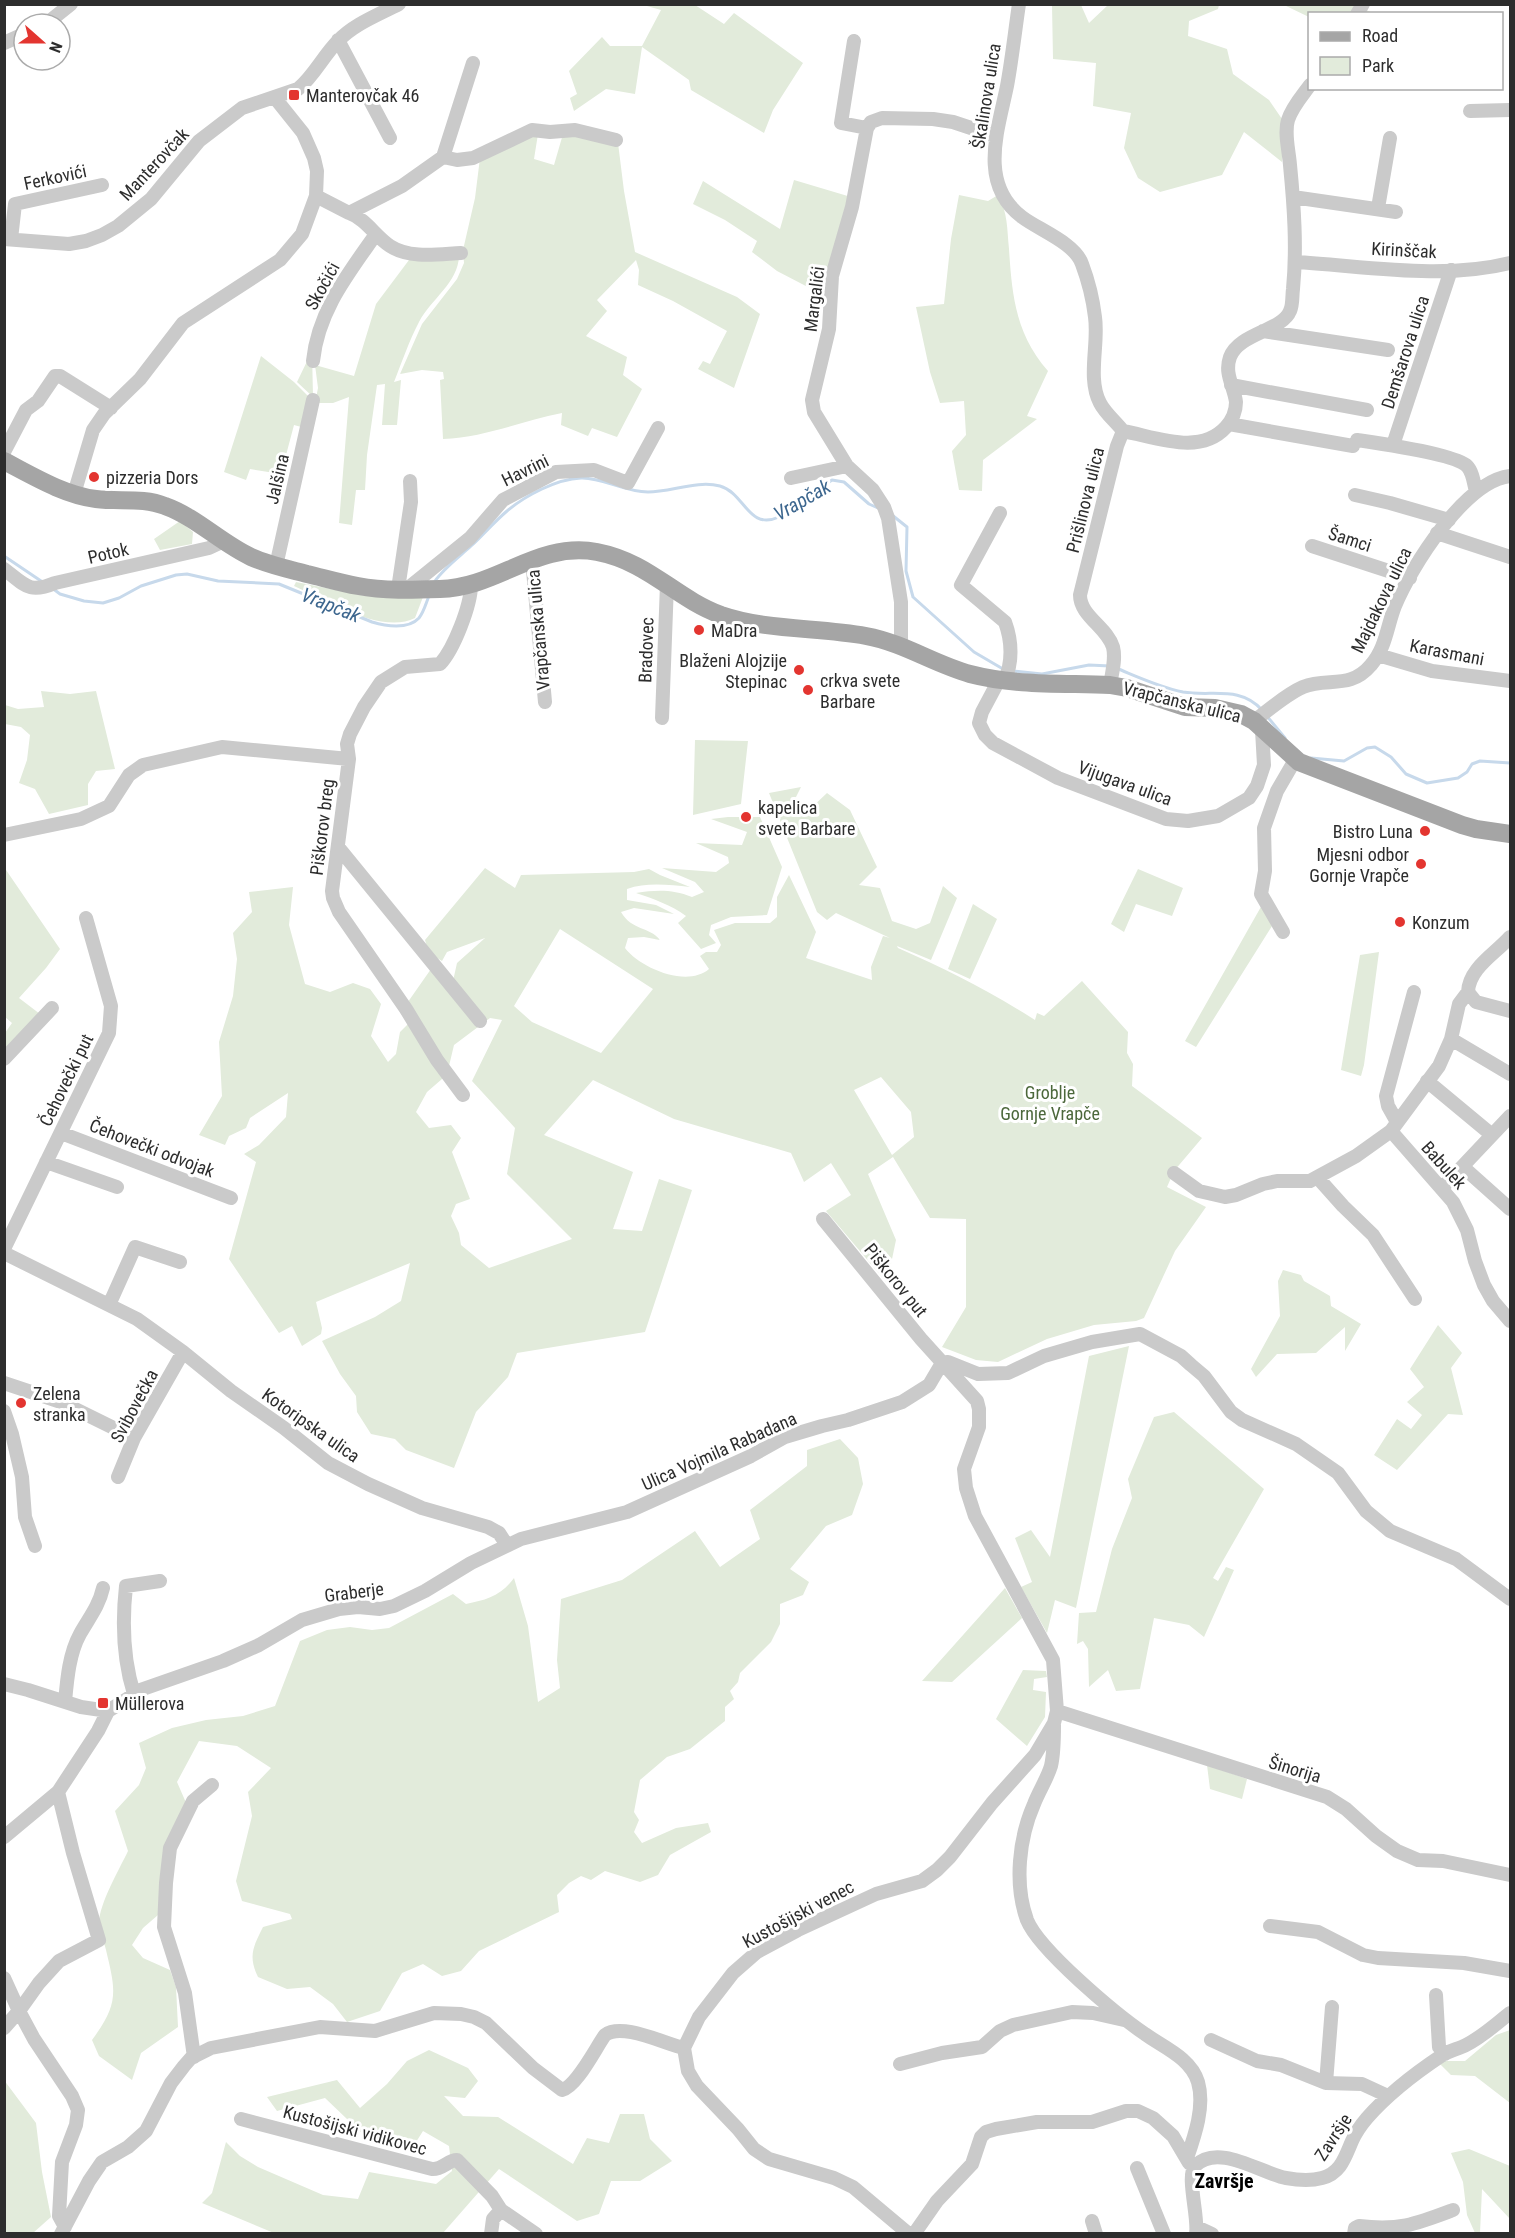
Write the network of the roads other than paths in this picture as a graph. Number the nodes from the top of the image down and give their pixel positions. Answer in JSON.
{"nodes":[{"id":1,"x":399,"y":4,"type":"edge"},
{"id":2,"x":1019,"y":4,"type":"edge"},
{"id":3,"x":338,"y":40,"type":"junction"},
{"id":4,"x":854,"y":41,"type":"dead end"},
{"id":5,"x":473,"y":63,"type":"dead end"},
{"id":6,"x":1308,"y":88,"type":"edge"},
{"id":7,"x":275,"y":98,"type":"junction"},
{"id":8,"x":1510,"y":110,"type":"edge"},
{"id":9,"x":1470,"y":111,"type":"dead end"},
{"id":10,"x":867,"y":128,"type":"junction"},
{"id":11,"x":995,"y":136,"type":"junction"},
{"id":12,"x":390,"y":138,"type":"dead end"},
{"id":13,"x":1390,"y":138,"type":"dead end"},
{"id":14,"x":616,"y":140,"type":"dead end"},
{"id":15,"x":443,"y":157,"type":"junction"},
{"id":16,"x":102,"y":185,"type":"dead end"},
{"id":17,"x":316,"y":196,"type":"junction"},
{"id":18,"x":1293,"y":197,"type":"junction"},
{"id":19,"x":1378,"y":208,"type":"junction"},
{"id":20,"x":1396,"y":212,"type":"dead end"},
{"id":21,"x":349,"y":213,"type":"junction"},
{"id":22,"x":376,"y":234,"type":"junction"},
{"id":23,"x":8,"y":239,"type":"edge"},
{"id":24,"x":461,"y":253,"type":"dead end"},
{"id":25,"x":1295,"y":262,"type":"junction"},
{"id":26,"x":1510,"y":263,"type":"edge"},
{"id":27,"x":1451,"y":270,"type":"junction"},
{"id":28,"x":1263,"y":331,"type":"junction"},
{"id":29,"x":1388,"y":350,"type":"dead end"},
{"id":30,"x":313,"y":361,"type":"dead end"},
{"id":31,"x":1230,"y":385,"type":"junction"},
{"id":32,"x":313,"y":400,"type":"dead end"},
{"id":33,"x":111,"y":408,"type":"junction"},
{"id":34,"x":1366,"y":410,"type":"dead end"},
{"id":35,"x":1229,"y":424,"type":"junction"},
{"id":36,"x":658,"y":428,"type":"dead end"},
{"id":37,"x":1123,"y":431,"type":"junction"},
{"id":38,"x":1393,"y":446,"type":"junction"},
{"id":39,"x":4,"y":452,"type":"edge"},
{"id":40,"x":4,"y":461,"type":"edge"},
{"id":41,"x":847,"y":466,"type":"junction"},
{"id":42,"x":1510,"y":476,"type":"edge"},
{"id":43,"x":791,"y":478,"type":"dead end"},
{"id":44,"x":410,"y":481,"type":"dead end"},
{"id":45,"x":1476,"y":492,"type":"junction"},
{"id":46,"x":74,"y":494,"type":"junction"},
{"id":47,"x":1355,"y":495,"type":"dead end"},
{"id":48,"x":1000,"y":513,"type":"dead end"},
{"id":49,"x":1449,"y":520,"type":"junction"},
{"id":50,"x":1437,"y":533,"type":"junction"},
{"id":51,"x":224,"y":541,"type":"junction"},
{"id":52,"x":1312,"y":546,"type":"dead end"},
{"id":53,"x":1510,"y":557,"type":"edge"},
{"id":54,"x":532,"y":559,"type":"junction"},
{"id":55,"x":276,"y":566,"type":"junction"},
{"id":56,"x":4,"y":569,"type":"edge"},
{"id":57,"x":1410,"y":578,"type":"junction"},
{"id":58,"x":667,"y":584,"type":"junction"},
{"id":59,"x":471,"y":585,"type":"junction"},
{"id":60,"x":416,"y":589,"type":"junction"},
{"id":61,"x":901,"y":645,"type":"junction"},
{"id":62,"x":1378,"y":655,"type":"junction"},
{"id":63,"x":1006,"y":674,"type":"junction"},
{"id":64,"x":1112,"y":674,"type":"junction"},
{"id":65,"x":1510,"y":681,"type":"edge"},
{"id":66,"x":545,"y":702,"type":"dead end"},
{"id":67,"x":662,"y":718,"type":"dead end"},
{"id":68,"x":1260,"y":720,"type":"junction"},
{"id":69,"x":349,"y":759,"type":"junction"},
{"id":70,"x":1295,"y":760,"type":"junction"},
{"id":71,"x":1510,"y":834,"type":"edge"},
{"id":72,"x":4,"y":835,"type":"edge"},
{"id":73,"x":338,"y":847,"type":"junction"},
{"id":74,"x":86,"y":918,"type":"dead end"},
{"id":75,"x":1283,"y":932,"type":"dead end"},
{"id":76,"x":1510,"y":937,"type":"edge"},
{"id":77,"x":1414,"y":992,"type":"dead end"},
{"id":78,"x":1468,"y":992,"type":"junction"},
{"id":79,"x":52,"y":1008,"type":"dead end"},
{"id":80,"x":1510,"y":1011,"type":"edge"},
{"id":81,"x":480,"y":1022,"type":"dead end"},
{"id":82,"x":1451,"y":1039,"type":"junction"},
{"id":83,"x":4,"y":1059,"type":"edge"},
{"id":84,"x":1510,"y":1074,"type":"edge"},
{"id":85,"x":1427,"y":1081,"type":"junction"},
{"id":86,"x":463,"y":1095,"type":"dead end"},
{"id":87,"x":1509,"y":1121,"type":"edge"},
{"id":88,"x":1394,"y":1127,"type":"junction"},
{"id":89,"x":61,"y":1133,"type":"junction"},
{"id":90,"x":1492,"y":1135,"type":"junction"},
{"id":91,"x":46,"y":1162,"type":"junction"},
{"id":92,"x":1463,"y":1167,"type":"junction"},
{"id":93,"x":1174,"y":1173,"type":"dead end"},
{"id":94,"x":1318,"y":1178,"type":"junction"},
{"id":95,"x":117,"y":1187,"type":"dead end"},
{"id":96,"x":1442,"y":1188,"type":"junction"},
{"id":97,"x":231,"y":1198,"type":"dead end"},
{"id":98,"x":1510,"y":1209,"type":"edge"},
{"id":99,"x":823,"y":1219,"type":"dead end"},
{"id":100,"x":4,"y":1251,"type":"edge"},
{"id":101,"x":180,"y":1262,"type":"dead end"},
{"id":102,"x":1415,"y":1299,"type":"dead end"},
{"id":103,"x":109,"y":1305,"type":"junction"},
{"id":104,"x":1510,"y":1322,"type":"edge"},
{"id":105,"x":183,"y":1352,"type":"junction"},
{"id":106,"x":942,"y":1363,"type":"junction"},
{"id":107,"x":4,"y":1383,"type":"edge"},
{"id":108,"x":4,"y":1411,"type":"edge"},
{"id":109,"x":134,"y":1438,"type":"junction"},
{"id":110,"x":118,"y":1477,"type":"dead end"},
{"id":111,"x":507,"y":1545,"type":"junction"},
{"id":112,"x":35,"y":1546,"type":"dead end"},
{"id":113,"x":160,"y":1581,"type":"dead end"},
{"id":114,"x":103,"y":1588,"type":"dead end"},
{"id":115,"x":1510,"y":1599,"type":"edge"},
{"id":116,"x":4,"y":1684,"type":"edge"},
{"id":117,"x":134,"y":1694,"type":"junction"},
{"id":118,"x":65,"y":1702,"type":"junction"},
{"id":119,"x":108,"y":1711,"type":"junction"},
{"id":120,"x":1055,"y":1717,"type":"junction"},
{"id":121,"x":212,"y":1785,"type":"dead end"},
{"id":122,"x":58,"y":1792,"type":"junction"},
{"id":123,"x":4,"y":1837,"type":"edge"},
{"id":124,"x":1510,"y":1875,"type":"edge"},
{"id":125,"x":1270,"y":1926,"type":"dead end"},
{"id":126,"x":1510,"y":1971,"type":"edge"},
{"id":127,"x":4,"y":1978,"type":"edge"},
{"id":128,"x":1436,"y":1995,"type":"dead end"},
{"id":129,"x":1332,"y":2007,"type":"dead end"},
{"id":130,"x":19,"y":2011,"type":"junction"},
{"id":131,"x":1510,"y":2013,"type":"edge"},
{"id":132,"x":1129,"y":2022,"type":"junction"},
{"id":133,"x":4,"y":2028,"type":"edge"},
{"id":134,"x":1211,"y":2040,"type":"dead end"},
{"id":135,"x":684,"y":2048,"type":"junction"},
{"id":136,"x":1445,"y":2054,"type":"junction"},
{"id":137,"x":194,"y":2057,"type":"junction"},
{"id":138,"x":900,"y":2064,"type":"dead end"},
{"id":139,"x":1326,"y":2083,"type":"junction"},
{"id":140,"x":1388,"y":2096,"type":"junction"},
{"id":141,"x":241,"y":2118,"type":"dead end"},
{"id":142,"x":1190,"y":2164,"type":"junction"},
{"id":143,"x":1137,"y":2168,"type":"dead end"},
{"id":144,"x":501,"y":2210,"type":"junction"},
{"id":145,"x":1453,"y":2210,"type":"dead end"},
{"id":146,"x":63,"y":2230,"type":"edge"},
{"id":147,"x":1196,"y":2230,"type":"edge"},
{"id":148,"x":491,"y":2234,"type":"edge"},
{"id":149,"x":536,"y":2234,"type":"edge"},
{"id":150,"x":909,"y":2234,"type":"edge"},
{"id":151,"x":914,"y":2234,"type":"edge"},
{"id":152,"x":1164,"y":2234,"type":"edge"},
{"id":153,"x":1212,"y":2234,"type":"edge"},
{"id":154,"x":1354,"y":2234,"type":"edge"}],
"edges":[{"from":1,"to":3,"type":"street","name":"Manterovčak"},
{"from":2,"to":11,"type":"street","name":"Škalinova ulica"},
{"from":3,"to":7,"type":"street","name":"Manterovčak"},
{"from":3,"to":12,"type":"street"},
{"from":4,"to":10,"type":"street"},
{"from":5,"to":15,"type":"street"},
{"from":6,"to":18,"type":"street"},
{"from":7,"to":17,"type":"street"},
{"from":7,"to":23,"type":"street","name":"Manterovčak"},
{"from":8,"to":9,"type":"street"},
{"from":10,"to":11,"type":"street"},
{"from":10,"to":41,"type":"street","name":"Margalići"},
{"from":11,"to":37,"type":"street","name":"Škalinova ulica"},
{"from":13,"to":19,"type":"street"},
{"from":14,"to":15,"type":"street"},
{"from":15,"to":21,"type":"street"},
{"from":16,"to":23,"type":"street","name":"Ferkovići"},
{"from":17,"to":21,"type":"street"},
{"from":17,"to":33,"type":"street"},
{"from":18,"to":19,"type":"street"},
{"from":18,"to":25,"type":"street"},
{"from":19,"to":20,"type":"street"},
{"from":21,"to":22,"type":"street"},
{"from":22,"to":24,"type":"street"},
{"from":22,"to":30,"type":"street","name":"Skočići"},
{"from":25,"to":27,"type":"street","name":"Kirinščak"},
{"from":25,"to":28,"type":"street"},
{"from":26,"to":27,"type":"street","name":"Kirinščak"},
{"from":27,"to":38,"type":"street","name":"Demšarova ulica"},
{"from":28,"to":29,"type":"street"},
{"from":28,"to":31,"type":"street"},
{"from":31,"to":34,"type":"street"},
{"from":31,"to":35,"type":"street"},
{"from":32,"to":55,"type":"street","name":"Jalšina"},
{"from":33,"to":39,"type":"street"},
{"from":33,"to":46,"type":"street"},
{"from":35,"to":37,"type":"street","name":"Prišlinova ulica"},
{"from":35,"to":38,"type":"street"},
{"from":36,"to":60,"type":"street","name":"Havrini"},
{"from":37,"to":64,"type":"street","name":"Prišlinova ulica"},
{"from":38,"to":45,"type":"street"},
{"from":40,"to":46,"type":"main road","name":"Vrapčanska ulica"},
{"from":41,"to":43,"type":"street"},
{"from":41,"to":61,"type":"street","name":"Margalići"},
{"from":42,"to":45,"type":"street","name":"Majdakova ulica"},
{"from":44,"to":60,"type":"street"},
{"from":45,"to":49,"type":"street","name":"Majdakova ulica"},
{"from":46,"to":51,"type":"main road","name":"Vrapčanska ulica"},
{"from":47,"to":49,"type":"street"},
{"from":48,"to":63,"type":"street"},
{"from":49,"to":50,"type":"street","name":"Majdakova ulica"},
{"from":50,"to":53,"type":"street"},
{"from":50,"to":57,"type":"street","name":"Majdakova ulica"},
{"from":51,"to":55,"type":"main road","name":"Vrapčanska ulica"},
{"from":51,"to":56,"type":"street","name":"Potok"},
{"from":52,"to":57,"type":"street","name":"Šamci"},
{"from":54,"to":58,"type":"main road","name":"Vrapčanska ulica"},
{"from":54,"to":59,"type":"main road","name":"Vrapčanska ulica"},
{"from":54,"to":66,"type":"street","name":"Vrapčanska ulica"},
{"from":55,"to":60,"type":"main road","name":"Vrapčanska ulica"},
{"from":57,"to":62,"type":"street","name":"Majdakova ulica"},
{"from":58,"to":61,"type":"main road","name":"Vrapčanska ulica"},
{"from":58,"to":67,"type":"street","name":"Bradovec"},
{"from":59,"to":60,"type":"main road","name":"Vrapčanska ulica"},
{"from":59,"to":69,"type":"street","name":"Piškorov breg"},
{"from":61,"to":63,"type":"main road","name":"Vrapčanska ulica"},
{"from":62,"to":65,"type":"street","name":"Karasmani"},
{"from":62,"to":68,"type":"street","name":"Majdakova ulica"},
{"from":63,"to":64,"type":"main road","name":"Vrapčanska ulica"},
{"from":63,"to":68,"type":"street","name":"Vijugava ulica"},
{"from":64,"to":68,"type":"main road","name":"Vrapčanska ulica"},
{"from":68,"to":70,"type":"main road","name":"Vrapčanska ulica"},
{"from":69,"to":72,"type":"street"},
{"from":69,"to":73,"type":"street","name":"Piškorov breg"},
{"from":70,"to":71,"type":"main road","name":"Vrapčanska ulica"},
{"from":70,"to":75,"type":"street"},
{"from":73,"to":81,"type":"street"},
{"from":73,"to":86,"type":"street","name":"Piškorov breg"},
{"from":74,"to":89,"type":"street","name":"Čehovečki put"},
{"from":76,"to":78,"type":"street"},
{"from":77,"to":88,"type":"street"},
{"from":78,"to":80,"type":"street"},
{"from":78,"to":82,"type":"street"},
{"from":79,"to":83,"type":"street"},
{"from":82,"to":84,"type":"street"},
{"from":82,"to":85,"type":"street"},
{"from":85,"to":88,"type":"street"},
{"from":85,"to":90,"type":"street"},
{"from":87,"to":90,"type":"street"},
{"from":88,"to":94,"type":"street"},
{"from":88,"to":96,"type":"street","name":"Babulek"},
{"from":89,"to":91,"type":"street","name":"Čehovečki put"},
{"from":89,"to":97,"type":"street","name":"Čehovečki odvojak"},
{"from":90,"to":92,"type":"street"},
{"from":91,"to":95,"type":"street"},
{"from":91,"to":100,"type":"street","name":"Čehovečki put"},
{"from":92,"to":96,"type":"street"},
{"from":92,"to":98,"type":"street"},
{"from":93,"to":94,"type":"street"},
{"from":94,"to":102,"type":"street"},
{"from":96,"to":104,"type":"street","name":"Babulek"},
{"from":99,"to":106,"type":"street","name":"Piškorov put"},
{"from":100,"to":103,"type":"street","name":"Kotoripska ulica"},
{"from":101,"to":103,"type":"street"},
{"from":103,"to":105,"type":"street","name":"Kotoripska ulica"},
{"from":105,"to":109,"type":"street","name":"Svibovečka"},
{"from":105,"to":111,"type":"street","name":"Kotoripska ulica"},
{"from":106,"to":111,"type":"street","name":"Ulica Vojmila Rabadana"},
{"from":106,"to":115,"type":"street"},
{"from":106,"to":120,"type":"street"},
{"from":107,"to":109,"type":"street"},
{"from":108,"to":112,"type":"street"},
{"from":109,"to":110,"type":"street","name":"Svibovečka"},
{"from":111,"to":117,"type":"street","name":"Graberje"},
{"from":113,"to":117,"type":"street"},
{"from":114,"to":118,"type":"street"},
{"from":116,"to":118,"type":"street"},
{"from":117,"to":119,"type":"street","name":"Graberje"},
{"from":118,"to":119,"type":"street"},
{"from":119,"to":122,"type":"street"},
{"from":120,"to":124,"type":"street","name":"Šinorija"},
{"from":120,"to":132,"type":"street"},
{"from":120,"to":135,"type":"street","name":"Kustošijski venec"},
{"from":121,"to":137,"type":"street"},
{"from":122,"to":123,"type":"street"},
{"from":122,"to":130,"type":"street"},
{"from":125,"to":126,"type":"street"},
{"from":127,"to":130,"type":"street"},
{"from":128,"to":136,"type":"street"},
{"from":129,"to":139,"type":"street"},
{"from":130,"to":133,"type":"street"},
{"from":130,"to":146,"type":"street"},
{"from":131,"to":136,"type":"street","name":"Završje"},
{"from":132,"to":138,"type":"street"},
{"from":132,"to":142,"type":"street"},
{"from":134,"to":139,"type":"street"},
{"from":135,"to":137,"type":"street"},
{"from":135,"to":150,"type":"street"},
{"from":136,"to":140,"type":"street","name":"Završje"},
{"from":137,"to":146,"type":"street"},
{"from":139,"to":140,"type":"street"},
{"from":140,"to":142,"type":"street","name":"Završje"},
{"from":141,"to":144,"type":"street","name":"Kustošijski vidikovec"},
{"from":142,"to":147,"type":"street"},
{"from":142,"to":151,"type":"street"},
{"from":143,"to":152,"type":"street"},
{"from":144,"to":148,"type":"street"},
{"from":144,"to":149,"type":"street","name":"Kustošijski vidikovec"},
{"from":145,"to":154,"type":"street"},
{"from":147,"to":153,"type":"street"}]}
